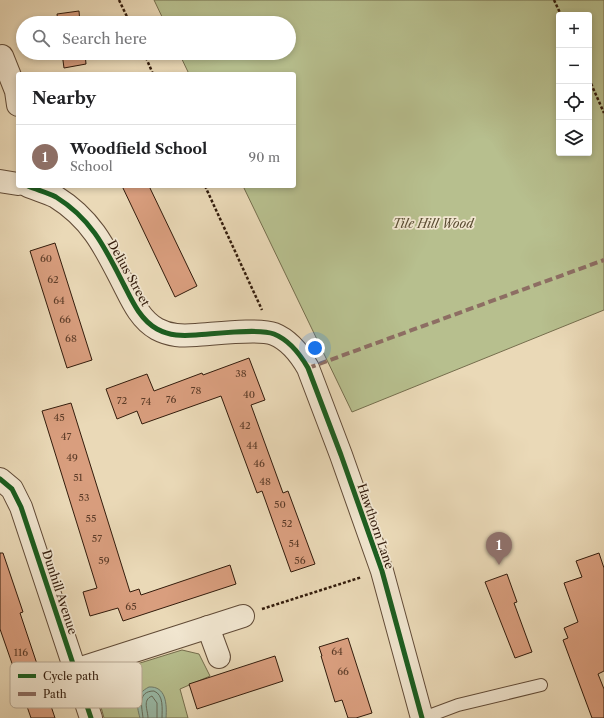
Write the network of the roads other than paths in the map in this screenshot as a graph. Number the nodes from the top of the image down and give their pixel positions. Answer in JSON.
{"nodes":[{"id":1,"x":2,"y":56,"type":"dead end"},
{"id":2,"x":16,"y":91,"type":"edge"},
{"id":3,"x":0,"y":181,"type":"edge"},
{"id":4,"x":16,"y":184,"type":"edge"},
{"id":5,"x":33,"y":188,"type":"edge"},
{"id":6,"x":308,"y":368,"type":"joint"},
{"id":7,"x":0,"y":479,"type":"edge"},
{"id":8,"x":242,"y":616,"type":"road end"},
{"id":9,"x":208,"y":627,"type":"junction"},
{"id":10,"x":219,"y":657,"type":"dead end"},
{"id":11,"x":72,"y":662,"type":"edge"},
{"id":12,"x":100,"y":662,"type":"edge"},
{"id":13,"x":541,"y":685,"type":"dead end"},
{"id":14,"x":88,"y":708,"type":"edge"},
{"id":15,"x":91,"y":718,"type":"edge"},
{"id":16,"x":422,"y":718,"type":"edge"}],
"edges":[{"from":1,"to":2,"type":"street"},
{"from":3,"to":4,"type":"street"},
{"from":5,"to":6,"type":"street","name":"Delius Street"},
{"from":6,"to":16,"type":"street","name":"Hawthorn Lane"},
{"from":7,"to":11,"type":"street","name":"Dunhill Avenue"},
{"from":8,"to":9,"type":"street"},
{"from":9,"to":10,"type":"street"},
{"from":9,"to":12,"type":"street"},
{"from":13,"to":16,"type":"lane"},
{"from":14,"to":15,"type":"street","name":"Dunhill Avenue"}]}
